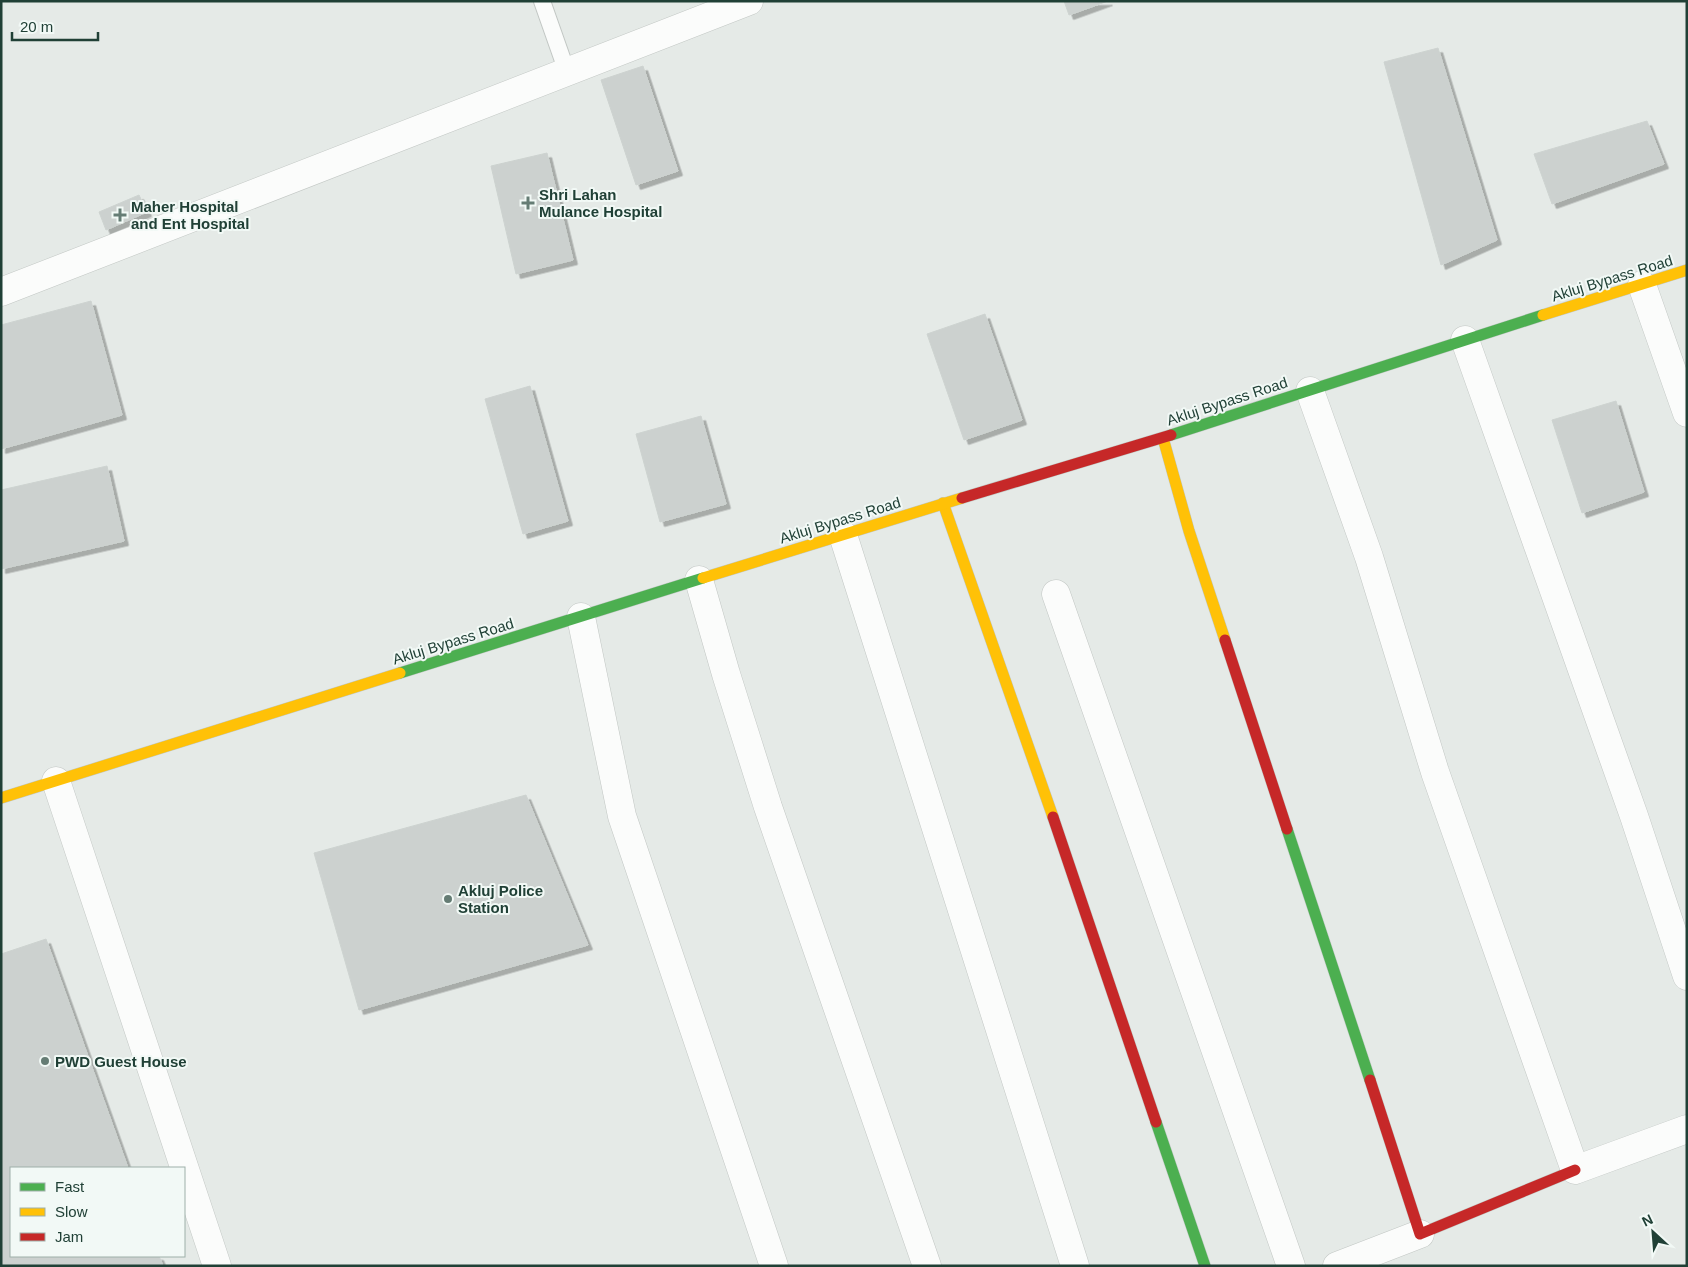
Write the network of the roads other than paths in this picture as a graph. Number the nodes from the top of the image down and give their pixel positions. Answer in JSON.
{"nodes":[{"id":1,"x":542,"y":1,"type":"edge"},
{"id":2,"x":749,"y":1,"type":"edge"},
{"id":3,"x":567,"y":72,"type":"junction"},
{"id":4,"x":1687,"y":270,"type":"edge"},
{"id":5,"x":1642,"y":285,"type":"junction"},
{"id":6,"x":1,"y":292,"type":"edge"},
{"id":7,"x":1464,"y":340,"type":"junction"},
{"id":8,"x":1310,"y":391,"type":"junction"},
{"id":9,"x":1687,"y":413,"type":"edge"},
{"id":10,"x":1162,"y":438,"type":"junction"},
{"id":11,"x":943,"y":503,"type":"junction"},
{"id":12,"x":843,"y":535,"type":"junction"},
{"id":13,"x":699,"y":580,"type":"junction"},
{"id":14,"x":1056,"y":594,"type":"dead end"},
{"id":15,"x":580,"y":617,"type":"junction"},
{"id":16,"x":56,"y":781,"type":"junction"},
{"id":17,"x":1,"y":798,"type":"edge"},
{"id":18,"x":1687,"y":976,"type":"edge"},
{"id":19,"x":1687,"y":1128,"type":"edge"},
{"id":20,"x":184,"y":1167,"type":"edge"},
{"id":21,"x":185,"y":1170,"type":"edge"},
{"id":22,"x":1575,"y":1170,"type":"junction"},
{"id":23,"x":1420,"y":1234,"type":"junction"},
{"id":24,"x":217,"y":1266,"type":"edge"},
{"id":25,"x":774,"y":1266,"type":"edge"},
{"id":26,"x":927,"y":1266,"type":"edge"},
{"id":27,"x":1075,"y":1266,"type":"edge"},
{"id":28,"x":1206,"y":1266,"type":"edge"},
{"id":29,"x":1291,"y":1266,"type":"edge"},
{"id":30,"x":1337,"y":1266,"type":"edge"}],
"edges":[{"from":1,"to":3,"type":"lane"},
{"from":2,"to":3,"type":"street"},
{"from":3,"to":6,"type":"street"},
{"from":4,"to":5,"type":"street","name":"Akluj Bypass Road"},
{"from":5,"to":7,"type":"street","name":"Akluj Bypass Road"},
{"from":5,"to":9,"type":"street"},
{"from":7,"to":8,"type":"street","name":"Akluj Bypass Road"},
{"from":7,"to":18,"type":"street"},
{"from":8,"to":10,"type":"street","name":"Akluj Bypass Road"},
{"from":8,"to":22,"type":"street"},
{"from":10,"to":11,"type":"street","name":"Akluj Bypass Road"},
{"from":10,"to":23,"type":"street"},
{"from":11,"to":12,"type":"street","name":"Akluj Bypass Road"},
{"from":11,"to":28,"type":"street"},
{"from":12,"to":13,"type":"street","name":"Akluj Bypass Road"},
{"from":12,"to":27,"type":"street"},
{"from":13,"to":15,"type":"street","name":"Akluj Bypass Road"},
{"from":13,"to":26,"type":"street"},
{"from":14,"to":29,"type":"street"},
{"from":15,"to":16,"type":"street","name":"Akluj Bypass Road"},
{"from":15,"to":25,"type":"street"},
{"from":16,"to":17,"type":"street","name":"Akluj Bypass Road"},
{"from":16,"to":20,"type":"street"},
{"from":19,"to":22,"type":"street"},
{"from":21,"to":24,"type":"street"},
{"from":22,"to":23,"type":"street"},
{"from":23,"to":30,"type":"street"}]}
